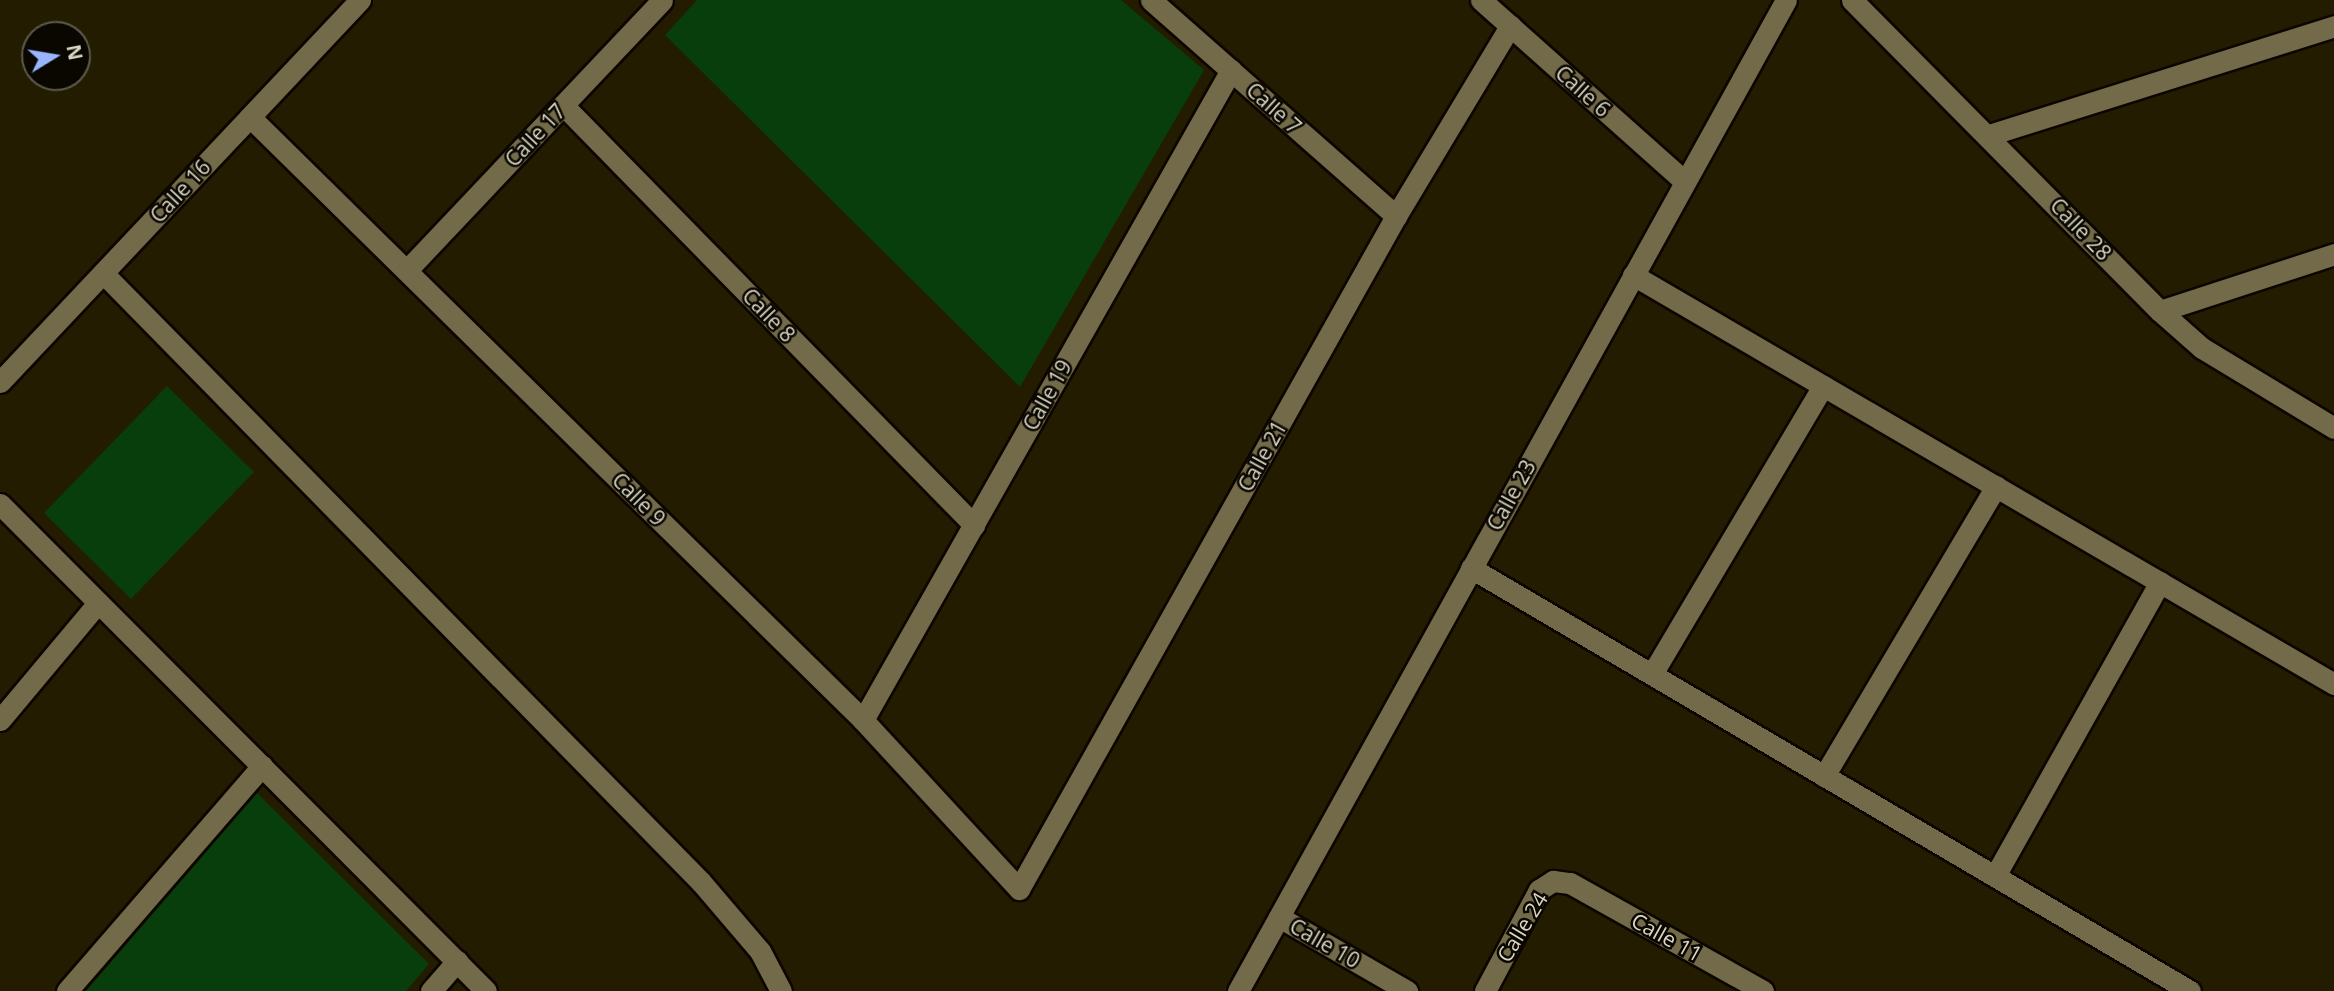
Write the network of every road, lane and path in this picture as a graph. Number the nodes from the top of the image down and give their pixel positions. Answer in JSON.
{"nodes":[{"id":1,"x":360,"y":0,"type":"edge"},
{"id":2,"x":662,"y":0,"type":"edge"},
{"id":3,"x":1152,"y":0,"type":"edge"},
{"id":4,"x":1481,"y":0,"type":"edge"},
{"id":5,"x":1786,"y":0,"type":"edge"},
{"id":6,"x":1852,"y":0,"type":"edge"},
{"id":7,"x":1510,"y":26,"type":"junction"},
{"id":8,"x":2334,"y":26,"type":"edge"},
{"id":9,"x":1231,"y":70,"type":"junction"},
{"id":10,"x":563,"y":106,"type":"junction"},
{"id":11,"x":250,"y":117,"type":"junction"},
{"id":12,"x":1989,"y":135,"type":"junction"},
{"id":13,"x":1685,"y":181,"type":"junction"},
{"id":14,"x":1396,"y":216,"type":"junction"},
{"id":15,"x":2334,"y":254,"type":"edge"},
{"id":16,"x":407,"y":270,"type":"junction"},
{"id":17,"x":103,"y":272,"type":"junction"},
{"id":18,"x":1633,"y":275,"type":"junction"},
{"id":19,"x":2160,"y":311,"type":"junction"},
{"id":20,"x":0,"y":382,"type":"edge"},
{"id":21,"x":1823,"y":386,"type":"junction"},
{"id":22,"x":2334,"y":428,"type":"edge"},
{"id":23,"x":1996,"y":486,"type":"junction"},
{"id":24,"x":0,"y":505,"type":"edge"},
{"id":25,"x":974,"y":525,"type":"junction"},
{"id":26,"x":1471,"y":568,"type":"junction"},
{"id":27,"x":2160,"y":583,"type":"junction"},
{"id":28,"x":98,"y":603,"type":"junction"},
{"id":29,"x":1652,"y":674,"type":"junction"},
{"id":30,"x":2334,"y":684,"type":"edge"},
{"id":31,"x":0,"y":720,"type":"edge"},
{"id":32,"x":863,"y":720,"type":"junction"},
{"id":33,"x":262,"y":766,"type":"junction"},
{"id":34,"x":1824,"y":776,"type":"junction"},
{"id":35,"x":1995,"y":876,"type":"junction"},
{"id":36,"x":1570,"y":883,"type":"joint"},
{"id":37,"x":1019,"y":889,"type":"joint"},
{"id":38,"x":1279,"y":917,"type":"junction"},
{"id":39,"x":457,"y":961,"type":"junction"},
{"id":40,"x":67,"y":991,"type":"edge"},
{"id":41,"x":431,"y":991,"type":"edge"},
{"id":42,"x":486,"y":991,"type":"edge"},
{"id":43,"x":781,"y":991,"type":"edge"},
{"id":44,"x":1238,"y":991,"type":"edge"},
{"id":45,"x":1407,"y":991,"type":"edge"},
{"id":46,"x":1485,"y":991,"type":"edge"},
{"id":47,"x":1763,"y":991,"type":"edge"},
{"id":48,"x":2190,"y":991,"type":"edge"}],
"edges":[{"from":1,"to":11,"type":"street","name":"Calle 16"},
{"from":2,"to":10,"type":"street","name":"Calle 17"},
{"from":3,"to":9,"type":"street","name":"Calle 7"},
{"from":4,"to":7,"type":"street","name":"Calle 6"},
{"from":5,"to":13,"type":"street","name":"Calle 23"},
{"from":6,"to":12,"type":"street","name":"Calle 28"},
{"from":7,"to":13,"type":"street","name":"Calle 6"},
{"from":7,"to":14,"type":"street","name":"Calle 21"},
{"from":8,"to":12,"type":"street"},
{"from":9,"to":14,"type":"street","name":"Calle 7"},
{"from":9,"to":25,"type":"street","name":"Calle 19"},
{"from":10,"to":16,"type":"street","name":"Calle 17"},
{"from":10,"to":25,"type":"street","name":"Calle 8"},
{"from":11,"to":16,"type":"street","name":"Calle 9"},
{"from":11,"to":17,"type":"street","name":"Calle 16"},
{"from":12,"to":19,"type":"street","name":"Calle 28"},
{"from":13,"to":18,"type":"street","name":"Calle 23"},
{"from":14,"to":37,"type":"street","name":"Calle 21"},
{"from":15,"to":19,"type":"street"},
{"from":16,"to":32,"type":"street","name":"Calle 9"},
{"from":17,"to":20,"type":"street","name":"Calle 16"},
{"from":17,"to":43,"type":"street"},
{"from":18,"to":21,"type":"street"},
{"from":18,"to":26,"type":"street","name":"Calle 23"},
{"from":19,"to":22,"type":"street","name":"Calle 28"},
{"from":21,"to":23,"type":"street"},
{"from":21,"to":29,"type":"street"},
{"from":23,"to":27,"type":"street"},
{"from":23,"to":34,"type":"street"},
{"from":24,"to":28,"type":"street"},
{"from":25,"to":32,"type":"street","name":"Calle 19"},
{"from":26,"to":29,"type":"street"},
{"from":26,"to":38,"type":"street","name":"Calle 23"},
{"from":27,"to":30,"type":"street"},
{"from":27,"to":35,"type":"street"},
{"from":28,"to":31,"type":"street"},
{"from":28,"to":33,"type":"street"},
{"from":29,"to":34,"type":"street"},
{"from":32,"to":37,"type":"street","name":"Calle 9"},
{"from":33,"to":39,"type":"street"},
{"from":33,"to":40,"type":"street"},
{"from":34,"to":35,"type":"street"},
{"from":35,"to":48,"type":"street"},
{"from":36,"to":46,"type":"street","name":"Calle 24"},
{"from":36,"to":47,"type":"street","name":"Calle 11"},
{"from":38,"to":44,"type":"street","name":"Calle 23"},
{"from":38,"to":45,"type":"street","name":"Calle 10"},
{"from":39,"to":41,"type":"street"},
{"from":39,"to":42,"type":"street"}]}
